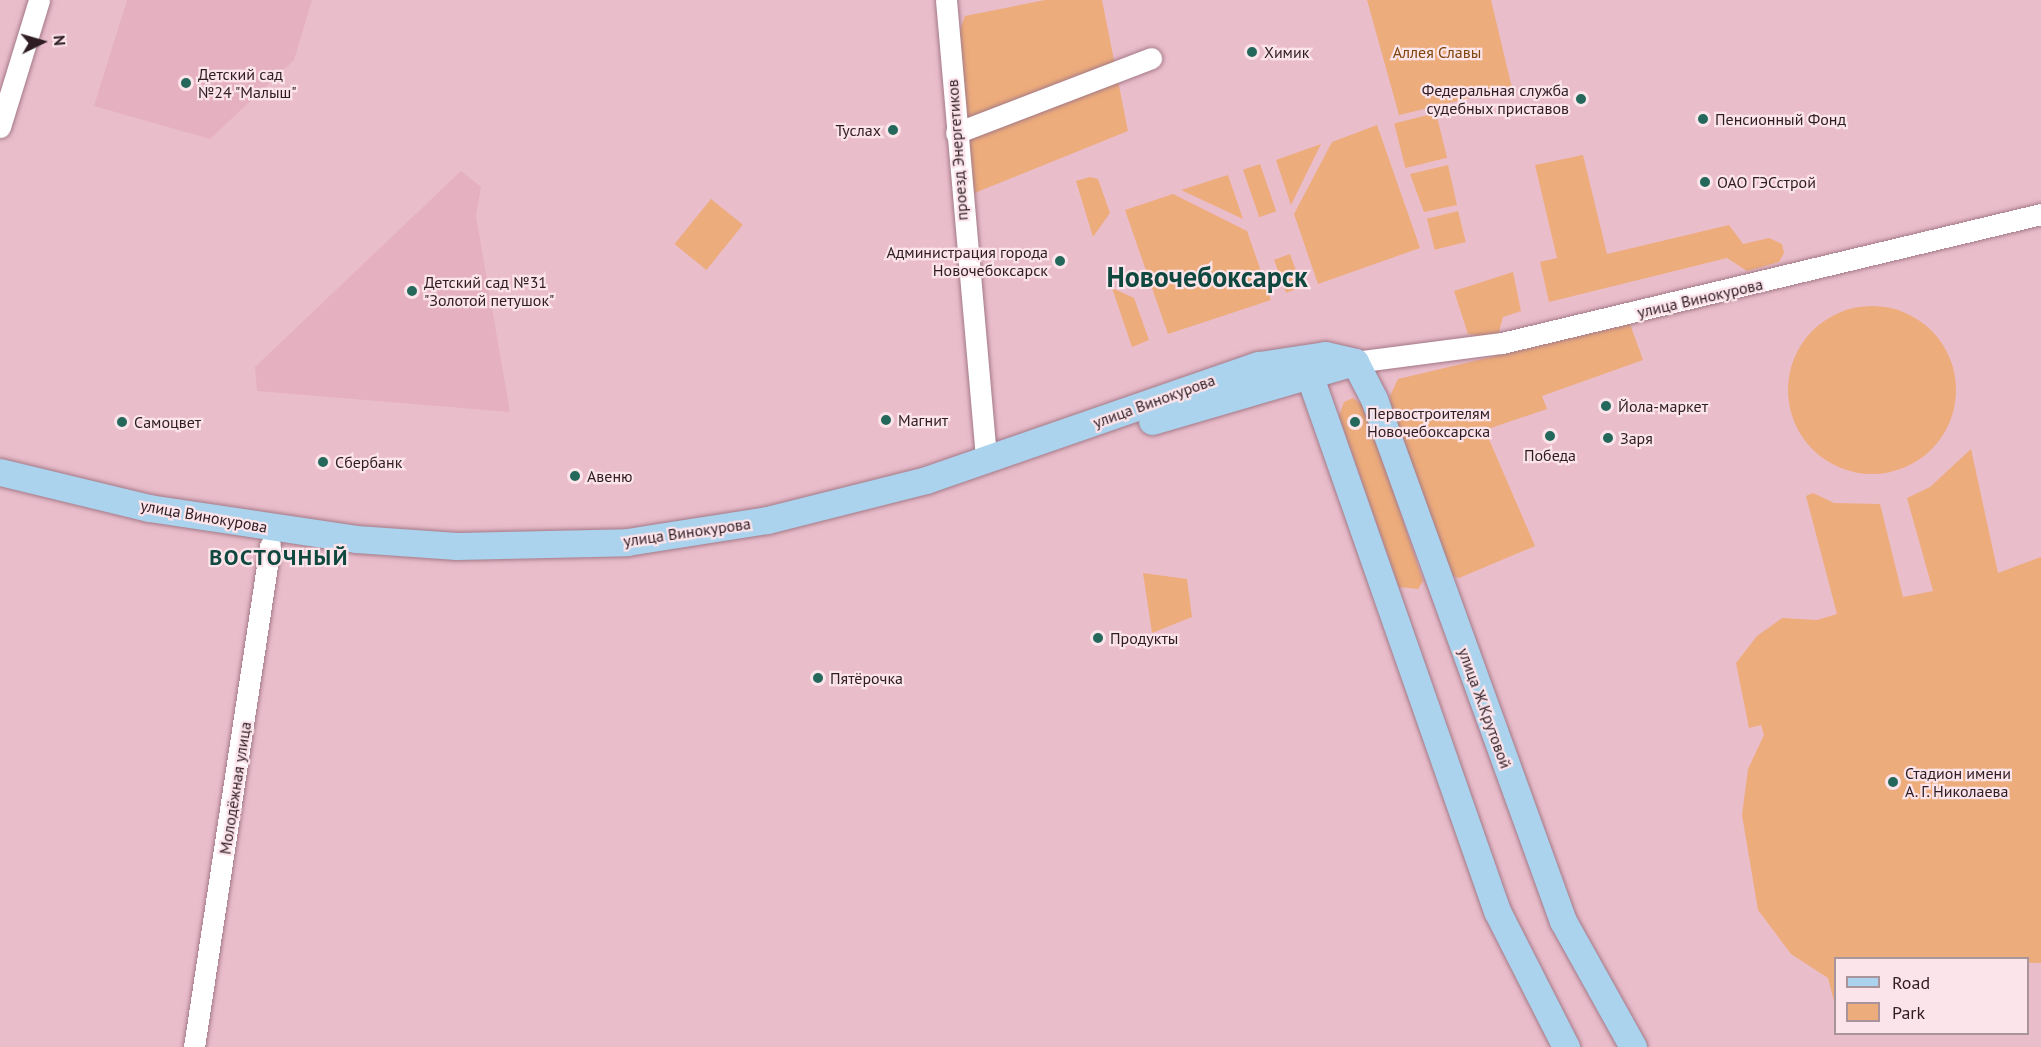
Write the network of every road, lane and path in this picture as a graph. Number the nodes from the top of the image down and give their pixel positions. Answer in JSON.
{"nodes":[{"id":1,"x":39,"y":0,"type":"edge"},
{"id":2,"x":946,"y":0,"type":"edge"},
{"id":3,"x":1151,"y":58,"type":"dead end"},
{"id":4,"x":0,"y":127,"type":"edge"},
{"id":5,"x":956,"y":133,"type":"junction"},
{"id":6,"x":2041,"y":214,"type":"edge"},
{"id":7,"x":1355,"y":362,"type":"junction"},
{"id":8,"x":1310,"y":377,"type":"junction"},
{"id":9,"x":989,"y":470,"type":"junction"},
{"id":10,"x":0,"y":472,"type":"edge"},
{"id":11,"x":0,"y":488,"type":"edge"},
{"id":12,"x":272,"y":537,"type":"junction"},
{"id":13,"x":194,"y":1047,"type":"edge"},
{"id":14,"x":1566,"y":1047,"type":"edge"},
{"id":15,"x":1633,"y":1047,"type":"edge"}],
"edges":[{"from":1,"to":4,"type":"street"},
{"from":2,"to":5,"type":"street","name":"проезд Энергетиков"},
{"from":3,"to":5,"type":"street"},
{"from":5,"to":9,"type":"street","name":"проезд Энергетиков"},
{"from":6,"to":7,"type":"street","name":"улица Винокурова"},
{"from":7,"to":8,"type":"main road","name":"улица Винокурова"},
{"from":7,"to":9,"type":"main road","name":"улица Винокурова"},
{"from":7,"to":15,"type":"main road","name":"улица Ж.Крутовой"},
{"from":8,"to":9,"type":"main road","name":"улица Винокурова"},
{"from":8,"to":14,"type":"main road"},
{"from":9,"to":12,"type":"main road","name":"улица Винокурова"},
{"from":10,"to":12,"type":"main road","name":"улица Винокурова"},
{"from":11,"to":12,"type":"main road","name":"улица Винокурова"},
{"from":12,"to":13,"type":"street","name":"Молодёжная улица"}]}
